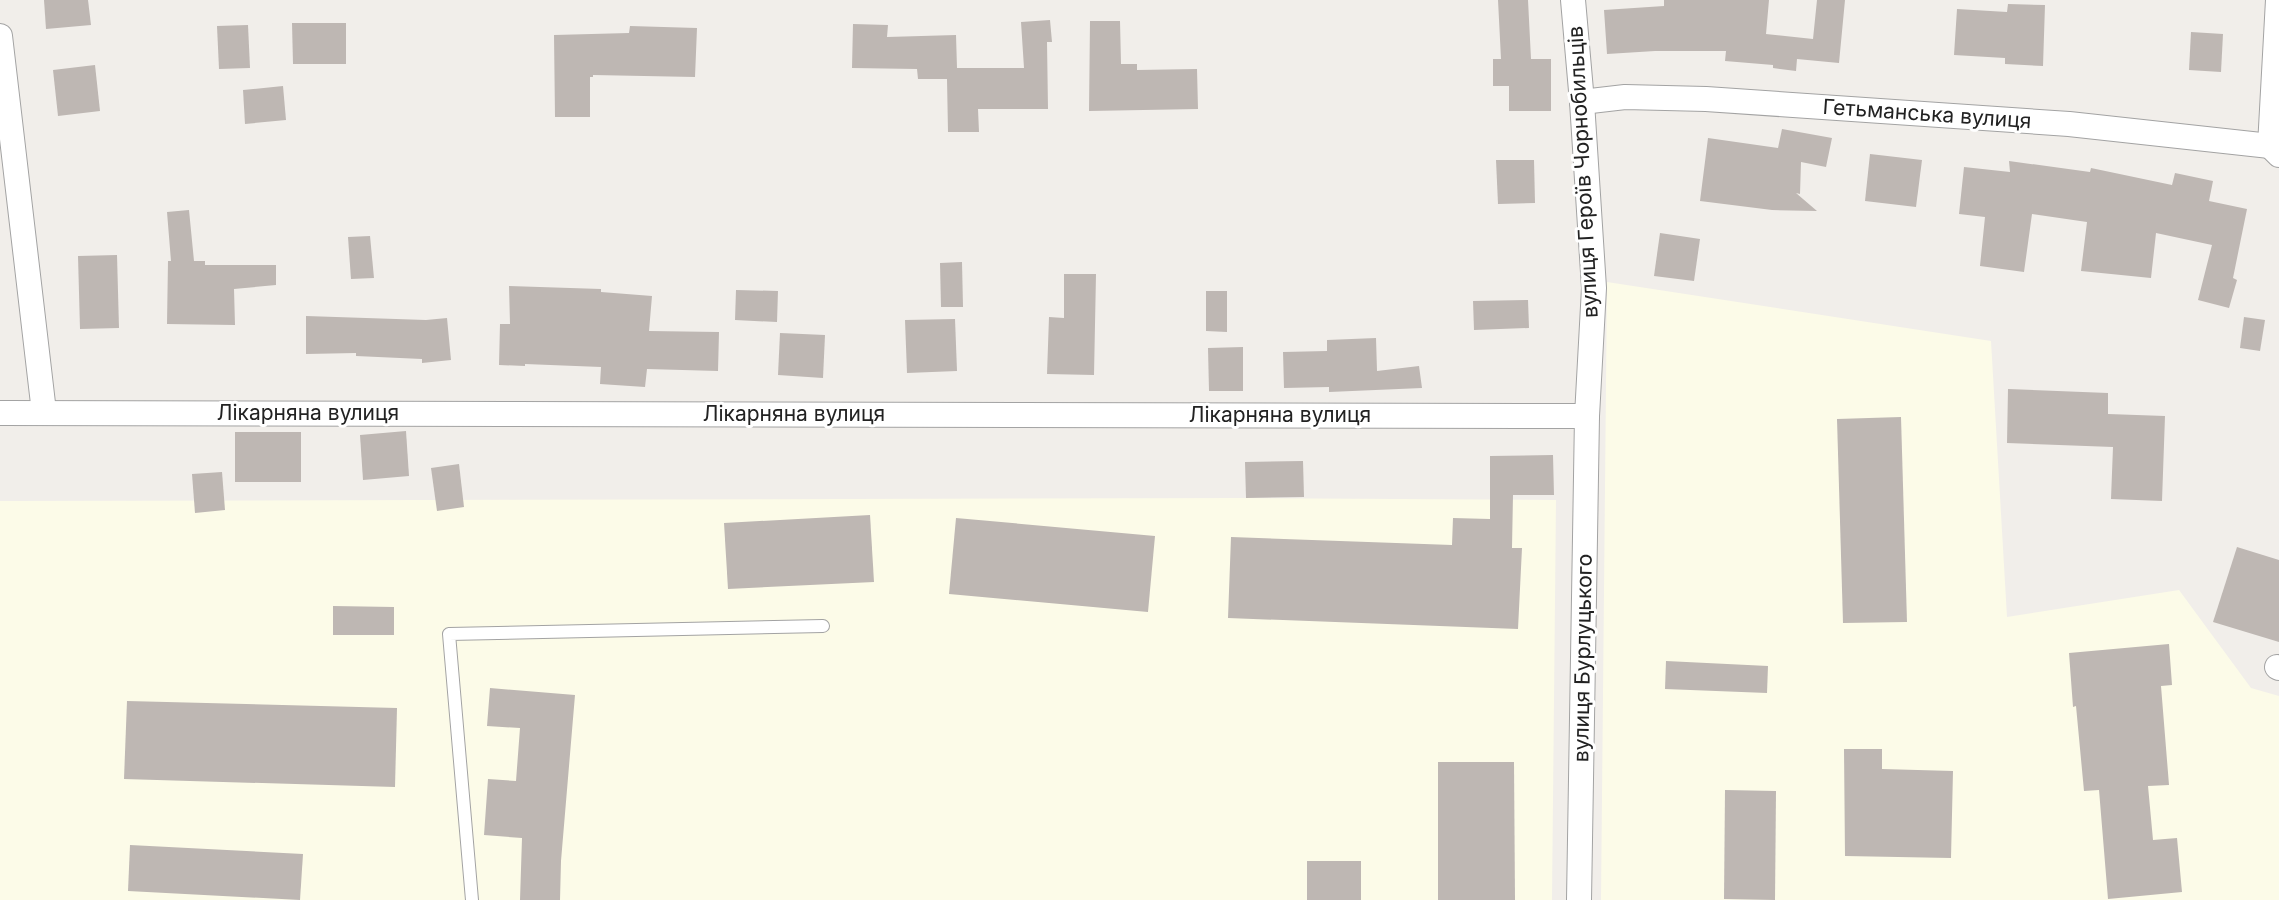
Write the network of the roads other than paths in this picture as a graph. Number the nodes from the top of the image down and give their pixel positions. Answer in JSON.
{"nodes":[{"id":1,"x":1573,"y":0,"type":"edge"},
{"id":2,"x":2278,"y":0,"type":"edge"},
{"id":3,"x":0,"y":36,"type":"edge"},
{"id":4,"x":1582,"y":102,"type":"junction"},
{"id":5,"x":2275,"y":150,"type":"edge"},
{"id":6,"x":44,"y":412,"type":"junction"},
{"id":7,"x":0,"y":413,"type":"edge"},
{"id":8,"x":1587,"y":416,"type":"junction"},
{"id":9,"x":823,"y":626,"type":"dead end"},
{"id":10,"x":472,"y":900,"type":"edge"},
{"id":11,"x":1579,"y":900,"type":"edge"}],
"edges":[{"from":1,"to":4,"type":"street","name":"вулиця Героїв Чорнобильців"},
{"from":2,"to":5,"type":"street"},
{"from":3,"to":6,"type":"street"},
{"from":4,"to":5,"type":"street","name":"Гетьманська вулиця"},
{"from":4,"to":8,"type":"street","name":"вулиця Героїв Чорнобильців"},
{"from":6,"to":7,"type":"street","name":"Лікарняна вулиця"},
{"from":6,"to":8,"type":"street","name":"Лікарняна вулиця"},
{"from":8,"to":11,"type":"street","name":"вулиця Бурлуцького"},
{"from":9,"to":10,"type":"lane"}]}
